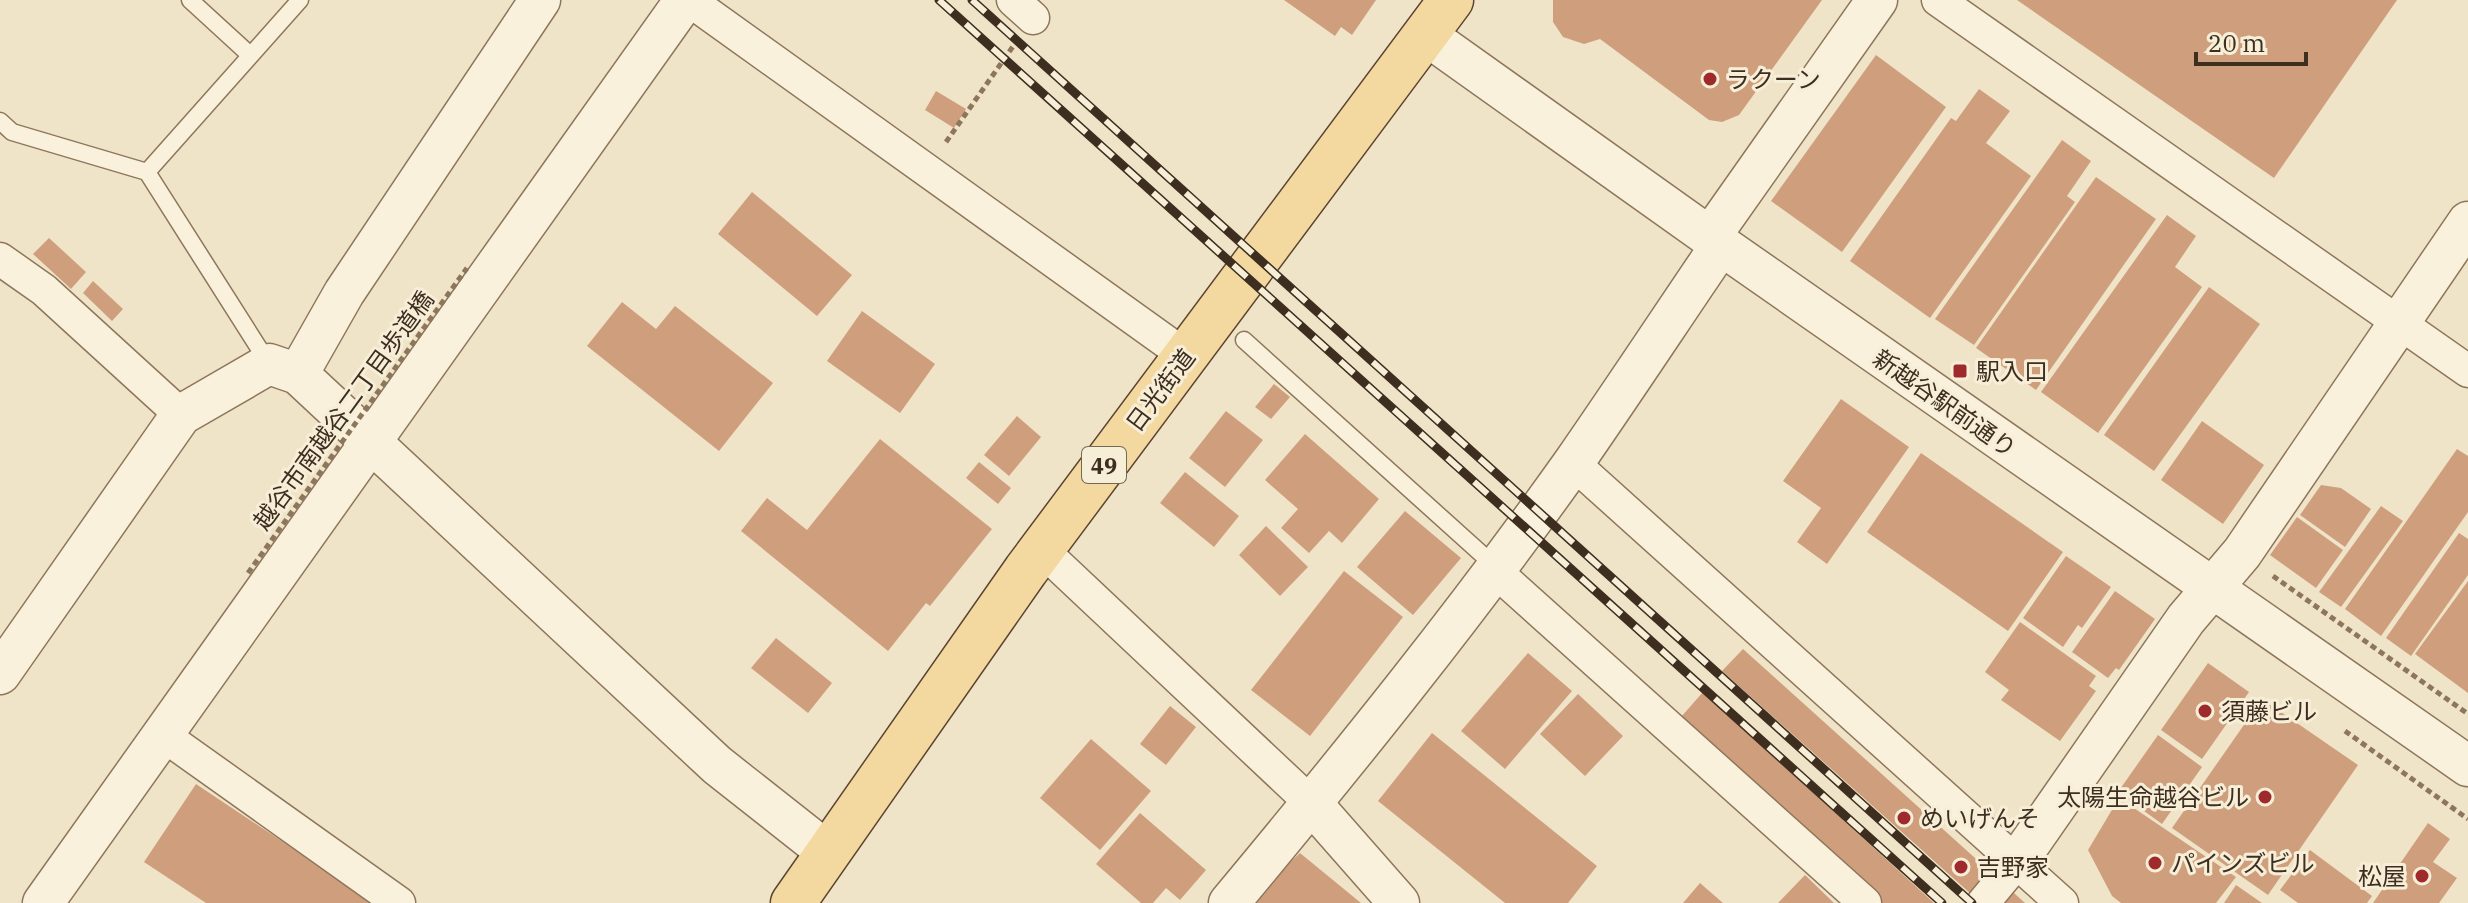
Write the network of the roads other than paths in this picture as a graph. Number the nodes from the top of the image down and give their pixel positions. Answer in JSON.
{"nodes":[{"id":1,"x":190,"y":0,"type":"edge"},
{"id":2,"x":300,"y":0,"type":"edge"},
{"id":3,"x":540,"y":0,"type":"edge"},
{"id":4,"x":687,"y":0,"type":"edge"},
{"id":5,"x":1451,"y":0,"type":"edge"},
{"id":6,"x":1877,"y":0,"type":"edge"},
{"id":7,"x":1938,"y":0,"type":"edge"},
{"id":8,"x":1426,"y":35,"type":"junction"},
{"id":9,"x":250,"y":55,"type":"junction"},
{"id":10,"x":0,"y":121,"type":"edge"},
{"id":11,"x":147,"y":172,"type":"junction"},
{"id":12,"x":2468,"y":222,"type":"edge"},
{"id":13,"x":1715,"y":241,"type":"junction"},
{"id":14,"x":0,"y":259,"type":"edge"},
{"id":15,"x":2399,"y":321,"type":"junction"},
{"id":16,"x":1244,"y":340,"type":"dead end"},
{"id":17,"x":1186,"y":356,"type":"junction"},
{"id":18,"x":284,"y":369,"type":"junction"},
{"id":19,"x":2468,"y":371,"type":"edge"},
{"id":20,"x":181,"y":415,"type":"junction"},
{"id":21,"x":372,"y":444,"type":"junction"},
{"id":22,"x":1573,"y":463,"type":"junction"},
{"id":23,"x":1041,"y":549,"type":"junction"},
{"id":24,"x":1495,"y":568,"type":"junction"},
{"id":25,"x":2211,"y":589,"type":"junction"},
{"id":26,"x":0,"y":674,"type":"edge"},
{"id":27,"x":163,"y":735,"type":"junction"},
{"id":28,"x":2468,"y":766,"type":"edge"},
{"id":29,"x":1312,"y":804,"type":"junction"},
{"id":30,"x":826,"y":851,"type":"junction"},
{"id":31,"x":2017,"y":862,"type":"junction"},
{"id":32,"x":43,"y":903,"type":"edge"},
{"id":33,"x":399,"y":903,"type":"edge"},
{"id":34,"x":793,"y":903,"type":"edge"},
{"id":35,"x":1229,"y":903,"type":"edge"},
{"id":36,"x":1399,"y":903,"type":"edge"},
{"id":37,"x":1865,"y":903,"type":"edge"},
{"id":38,"x":1983,"y":903,"type":"edge"},
{"id":39,"x":2062,"y":903,"type":"edge"}],
"edges":[{"from":1,"to":9,"type":"lane"},
{"from":2,"to":9,"type":"lane"},
{"from":3,"to":18,"type":"street"},
{"from":4,"to":17,"type":"street"},
{"from":4,"to":21,"type":"street"},
{"from":5,"to":8,"type":"main road","name":"日光街道","number":"49"},
{"from":6,"to":13,"type":"street"},
{"from":7,"to":15,"type":"street"},
{"from":8,"to":13,"type":"street","name":"新越谷駅前通り"},
{"from":8,"to":17,"type":"main road","name":"日光街道","number":"49"},
{"from":9,"to":11,"type":"lane"},
{"from":10,"to":11,"type":"lane"},
{"from":11,"to":18,"type":"lane"},
{"from":12,"to":15,"type":"street"},
{"from":13,"to":22,"type":"street"},
{"from":13,"to":25,"type":"street","name":"新越谷駅前通り"},
{"from":14,"to":20,"type":"street"},
{"from":15,"to":19,"type":"street"},
{"from":15,"to":25,"type":"street"},
{"from":16,"to":24,"type":"lane"},
{"from":17,"to":23,"type":"main road","name":"日光街道","number":"49"},
{"from":18,"to":20,"type":"street"},
{"from":18,"to":21,"type":"street"},
{"from":20,"to":26,"type":"street"},
{"from":21,"to":27,"type":"street"},
{"from":21,"to":30,"type":"street"},
{"from":22,"to":24,"type":"street"},
{"from":22,"to":31,"type":"street"},
{"from":23,"to":29,"type":"street"},
{"from":23,"to":30,"type":"main road","name":"日光街道","number":"49"},
{"from":24,"to":29,"type":"street"},
{"from":24,"to":37,"type":"street"},
{"from":25,"to":28,"type":"street","name":"新越谷駅前通り"},
{"from":25,"to":31,"type":"street"},
{"from":27,"to":32,"type":"street"},
{"from":27,"to":33,"type":"street"},
{"from":29,"to":35,"type":"street"},
{"from":29,"to":36,"type":"street"},
{"from":30,"to":34,"type":"main road","name":"日光街道","number":"49"},
{"from":31,"to":38,"type":"street"},
{"from":31,"to":39,"type":"street"}]}
